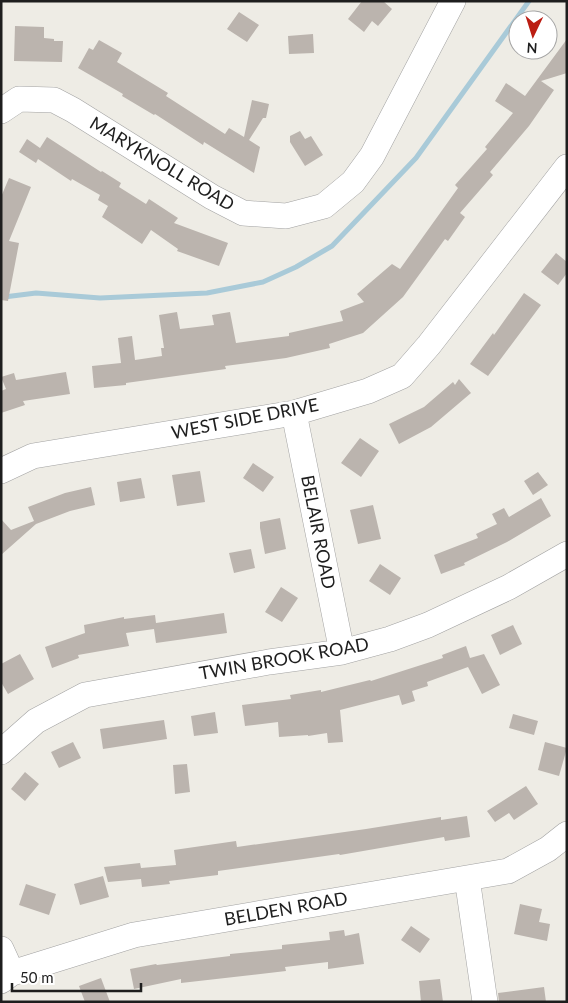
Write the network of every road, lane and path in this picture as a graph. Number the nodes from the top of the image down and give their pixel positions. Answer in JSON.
{"nodes":[{"id":1,"x":453,"y":1,"type":"edge"},
{"id":2,"x":1,"y":111,"type":"edge"},
{"id":3,"x":567,"y":167,"type":"edge"},
{"id":4,"x":294,"y":413,"type":"junction"},
{"id":5,"x":1,"y":471,"type":"edge"},
{"id":6,"x":567,"y":554,"type":"edge"},
{"id":7,"x":342,"y":652,"type":"junction"},
{"id":8,"x":1,"y":752,"type":"edge"},
{"id":9,"x":567,"y":834,"type":"edge"},
{"id":10,"x":467,"y":878,"type":"junction"},
{"id":11,"x":1,"y":949,"type":"edge"},
{"id":12,"x":6,"y":977,"type":"edge"},
{"id":13,"x":484,"y":1002,"type":"edge"}],
"edges":[{"from":1,"to":2,"type":"street","name":"MARYKNOLL ROAD"},
{"from":3,"to":4,"type":"street","name":"WEST SIDE DRIVE"},
{"from":4,"to":5,"type":"street","name":"WEST SIDE DRIVE"},
{"from":4,"to":7,"type":"street","name":"BELAIR ROAD"},
{"from":6,"to":7,"type":"street","name":"TWIN BROOK ROAD"},
{"from":7,"to":8,"type":"street","name":"TWIN BROOK ROAD"},
{"from":9,"to":10,"type":"street","name":"BELDEN ROAD"},
{"from":10,"to":12,"type":"street","name":"BELDEN ROAD"},
{"from":10,"to":13,"type":"street"},
{"from":11,"to":12,"type":"street"}]}
